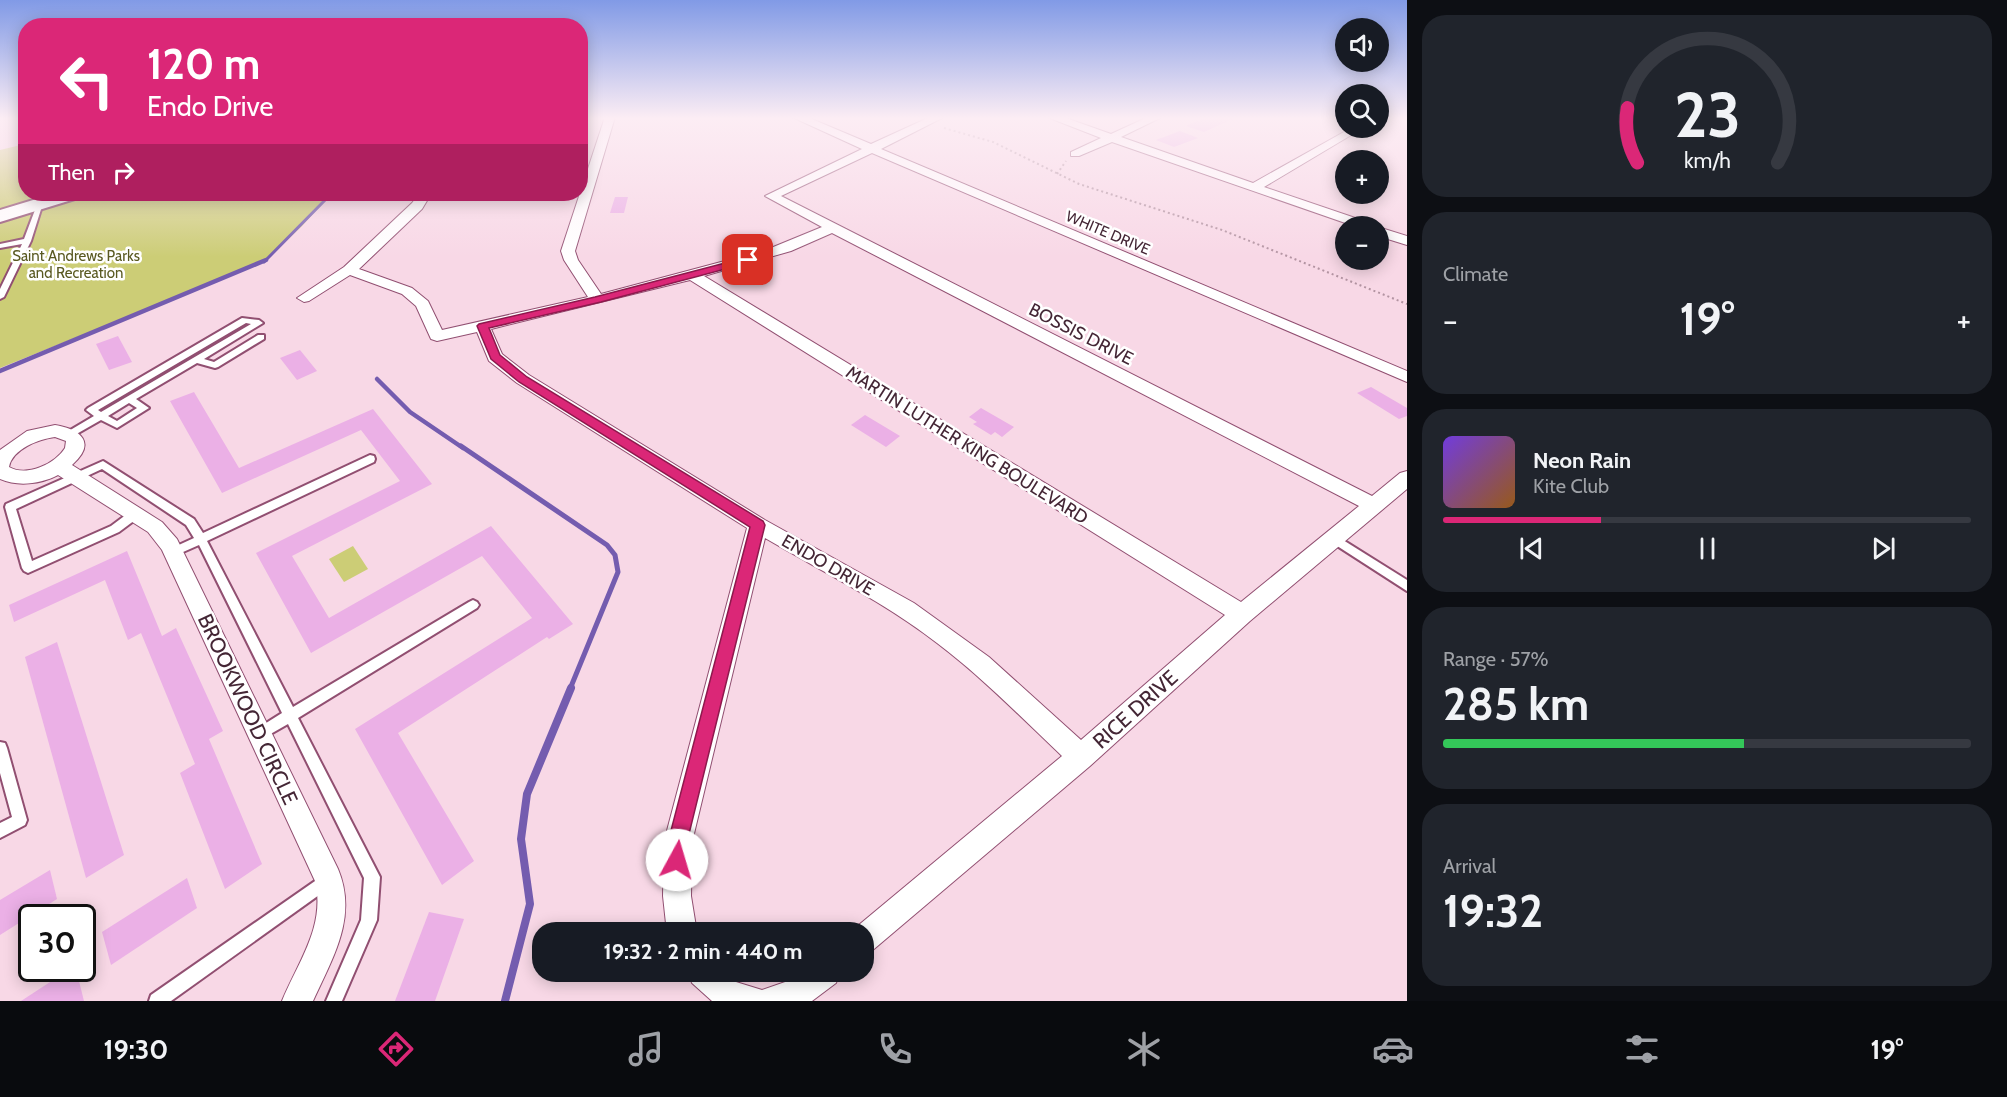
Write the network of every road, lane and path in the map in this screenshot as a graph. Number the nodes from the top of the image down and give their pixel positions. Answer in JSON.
{"nodes":[{"id":1,"x":595,"y":164,"type":"edge"},
{"id":2,"x":843,"y":164,"type":"edge"},
{"id":3,"x":905,"y":164,"type":"edge"},
{"id":4,"x":1037,"y":164,"type":"edge"},
{"id":5,"x":1184,"y":164,"type":"edge"},
{"id":6,"x":1296,"y":164,"type":"edge"},
{"id":7,"x":588,"y":187,"type":"edge"},
{"id":8,"x":1253,"y":188,"type":"junction"},
{"id":9,"x":46,"y":201,"type":"edge"},
{"id":10,"x":420,"y":201,"type":"edge"},
{"id":11,"x":584,"y":201,"type":"edge"},
{"id":12,"x":39,"y":203,"type":"junction"},
{"id":13,"x":0,"y":216,"type":"edge"},
{"id":14,"x":1336,"y":216,"type":"edge"},
{"id":15,"x":831,"y":228,"type":"junction"},
{"id":16,"x":1389,"y":235,"type":"edge"},
{"id":17,"x":1407,"y":241,"type":"edge"},
{"id":18,"x":27,"y":242,"type":"junction"},
{"id":19,"x":0,"y":246,"type":"edge"},
{"id":20,"x":349,"y":270,"type":"junction"},
{"id":21,"x":692,"y":275,"type":"junction"},
{"id":22,"x":0,"y":297,"type":"edge"},
{"id":23,"x":304,"y":298,"type":"dead end"},
{"id":24,"x":597,"y":300,"type":"junction"},
{"id":25,"x":1407,"y":304,"type":"edge"},
{"id":26,"x":482,"y":326,"type":"junction"},
{"id":27,"x":261,"y":337,"type":"dead end"},
{"id":28,"x":196,"y":360,"type":"junction"},
{"id":29,"x":1407,"y":377,"type":"edge"},
{"id":30,"x":129,"y":399,"type":"junction"},
{"id":31,"x":100,"y":416,"type":"junction"},
{"id":32,"x":70,"y":434,"type":"junction"},
{"id":33,"x":370,"y":459,"type":"dead end"},
{"id":34,"x":0,"y":464,"type":"edge"},
{"id":35,"x":0,"y":470,"type":"edge"},
{"id":36,"x":68,"y":472,"type":"junction"},
{"id":37,"x":1407,"y":478,"type":"edge"},
{"id":38,"x":1375,"y":506,"type":"junction"},
{"id":39,"x":135,"y":514,"type":"junction"},
{"id":40,"x":758,"y":525,"type":"junction"},
{"id":41,"x":201,"y":539,"type":"junction"},
{"id":42,"x":1335,"y":539,"type":"junction"},
{"id":43,"x":174,"y":552,"type":"junction"},
{"id":44,"x":1407,"y":585,"type":"edge"},
{"id":45,"x":473,"y":605,"type":"dead end"},
{"id":46,"x":1242,"y":614,"type":"junction"},
{"id":47,"x":290,"y":716,"type":"junction"},
{"id":48,"x":260,"y":734,"type":"junction"},
{"id":49,"x":0,"y":747,"type":"edge"},
{"id":50,"x":1081,"y":757,"type":"junction"},
{"id":51,"x":0,"y":831,"type":"edge"},
{"id":52,"x":328,"y":879,"type":"junction"},
{"id":53,"x":680,"y":922,"type":"edge"},
{"id":54,"x":874,"y":931,"type":"edge"},
{"id":55,"x":812,"y":982,"type":"edge"},
{"id":56,"x":712,"y":987,"type":"edge"},
{"id":57,"x":157,"y":1001,"type":"edge"},
{"id":58,"x":297,"y":1001,"type":"edge"},
{"id":59,"x":333,"y":1001,"type":"edge"},
{"id":60,"x":751,"y":1001,"type":"edge"},
{"id":61,"x":772,"y":1001,"type":"edge"}],
"edges":[{"from":1,"to":7,"type":"street"},
{"from":2,"to":15,"type":"street","name":"BOSSIS DRIVE"},
{"from":3,"to":29,"type":"street","name":"WHITE DRIVE"},
{"from":4,"to":25,"type":"path"},
{"from":5,"to":8,"type":"street"},
{"from":6,"to":8,"type":"street"},
{"from":8,"to":14,"type":"street"},
{"from":9,"to":12,"type":"main road"},
{"from":10,"to":20,"type":"street"},
{"from":11,"to":24,"type":"street"},
{"from":12,"to":13,"type":"main road"},
{"from":12,"to":18,"type":"lane"},
{"from":15,"to":21,"type":"street"},
{"from":15,"to":38,"type":"street","name":"BOSSIS DRIVE"},
{"from":16,"to":17,"type":"street"},
{"from":18,"to":19,"type":"lane"},
{"from":18,"to":22,"type":"lane"},
{"from":20,"to":23,"type":"street"},
{"from":20,"to":26,"type":"street"},
{"from":21,"to":24,"type":"street"},
{"from":21,"to":46,"type":"street","name":"MARTIN LUTHER KING BOULEVARD"},
{"from":24,"to":26,"type":"street"},
{"from":26,"to":40,"type":"street","name":"ENDO DRIVE"},
{"from":27,"to":28,"type":"lane"},
{"from":28,"to":30,"type":"lane"},
{"from":28,"to":31,"type":"lane"},
{"from":30,"to":31,"type":"lane"},
{"from":30,"to":31,"type":"lane"},
{"from":31,"to":32,"type":"lane"},
{"from":32,"to":34,"type":"street"},
{"from":32,"to":36,"type":"street"},
{"from":33,"to":41,"type":"lane"},
{"from":34,"to":35,"type":"street"},
{"from":35,"to":36,"type":"street"},
{"from":36,"to":39,"type":"street","name":"BROOKWOOD CIRCLE"},
{"from":36,"to":39,"type":"lane"},
{"from":36,"to":41,"type":"lane"},
{"from":37,"to":38,"type":"street","name":"RICE DRIVE"},
{"from":38,"to":42,"type":"street","name":"RICE DRIVE"},
{"from":39,"to":43,"type":"street","name":"BROOKWOOD CIRCLE"},
{"from":40,"to":50,"type":"street","name":"ENDO DRIVE"},
{"from":40,"to":53,"type":"street"},
{"from":41,"to":43,"type":"lane"},
{"from":41,"to":47,"type":"lane"},
{"from":42,"to":44,"type":"lane"},
{"from":42,"to":46,"type":"street","name":"RICE DRIVE"},
{"from":43,"to":48,"type":"street","name":"BROOKWOOD CIRCLE"},
{"from":45,"to":47,"type":"lane"},
{"from":46,"to":50,"type":"street","name":"RICE DRIVE"},
{"from":47,"to":48,"type":"lane"},
{"from":47,"to":59,"type":"lane"},
{"from":48,"to":52,"type":"street","name":"BROOKWOOD CIRCLE"},
{"from":49,"to":51,"type":"lane"},
{"from":50,"to":54,"type":"street","name":"RICE DRIVE"},
{"from":52,"to":57,"type":"lane"},
{"from":52,"to":58,"type":"street","name":"BROOKWOOD CIRCLE"},
{"from":55,"to":61,"type":"street"},
{"from":56,"to":60,"type":"street"}]}
